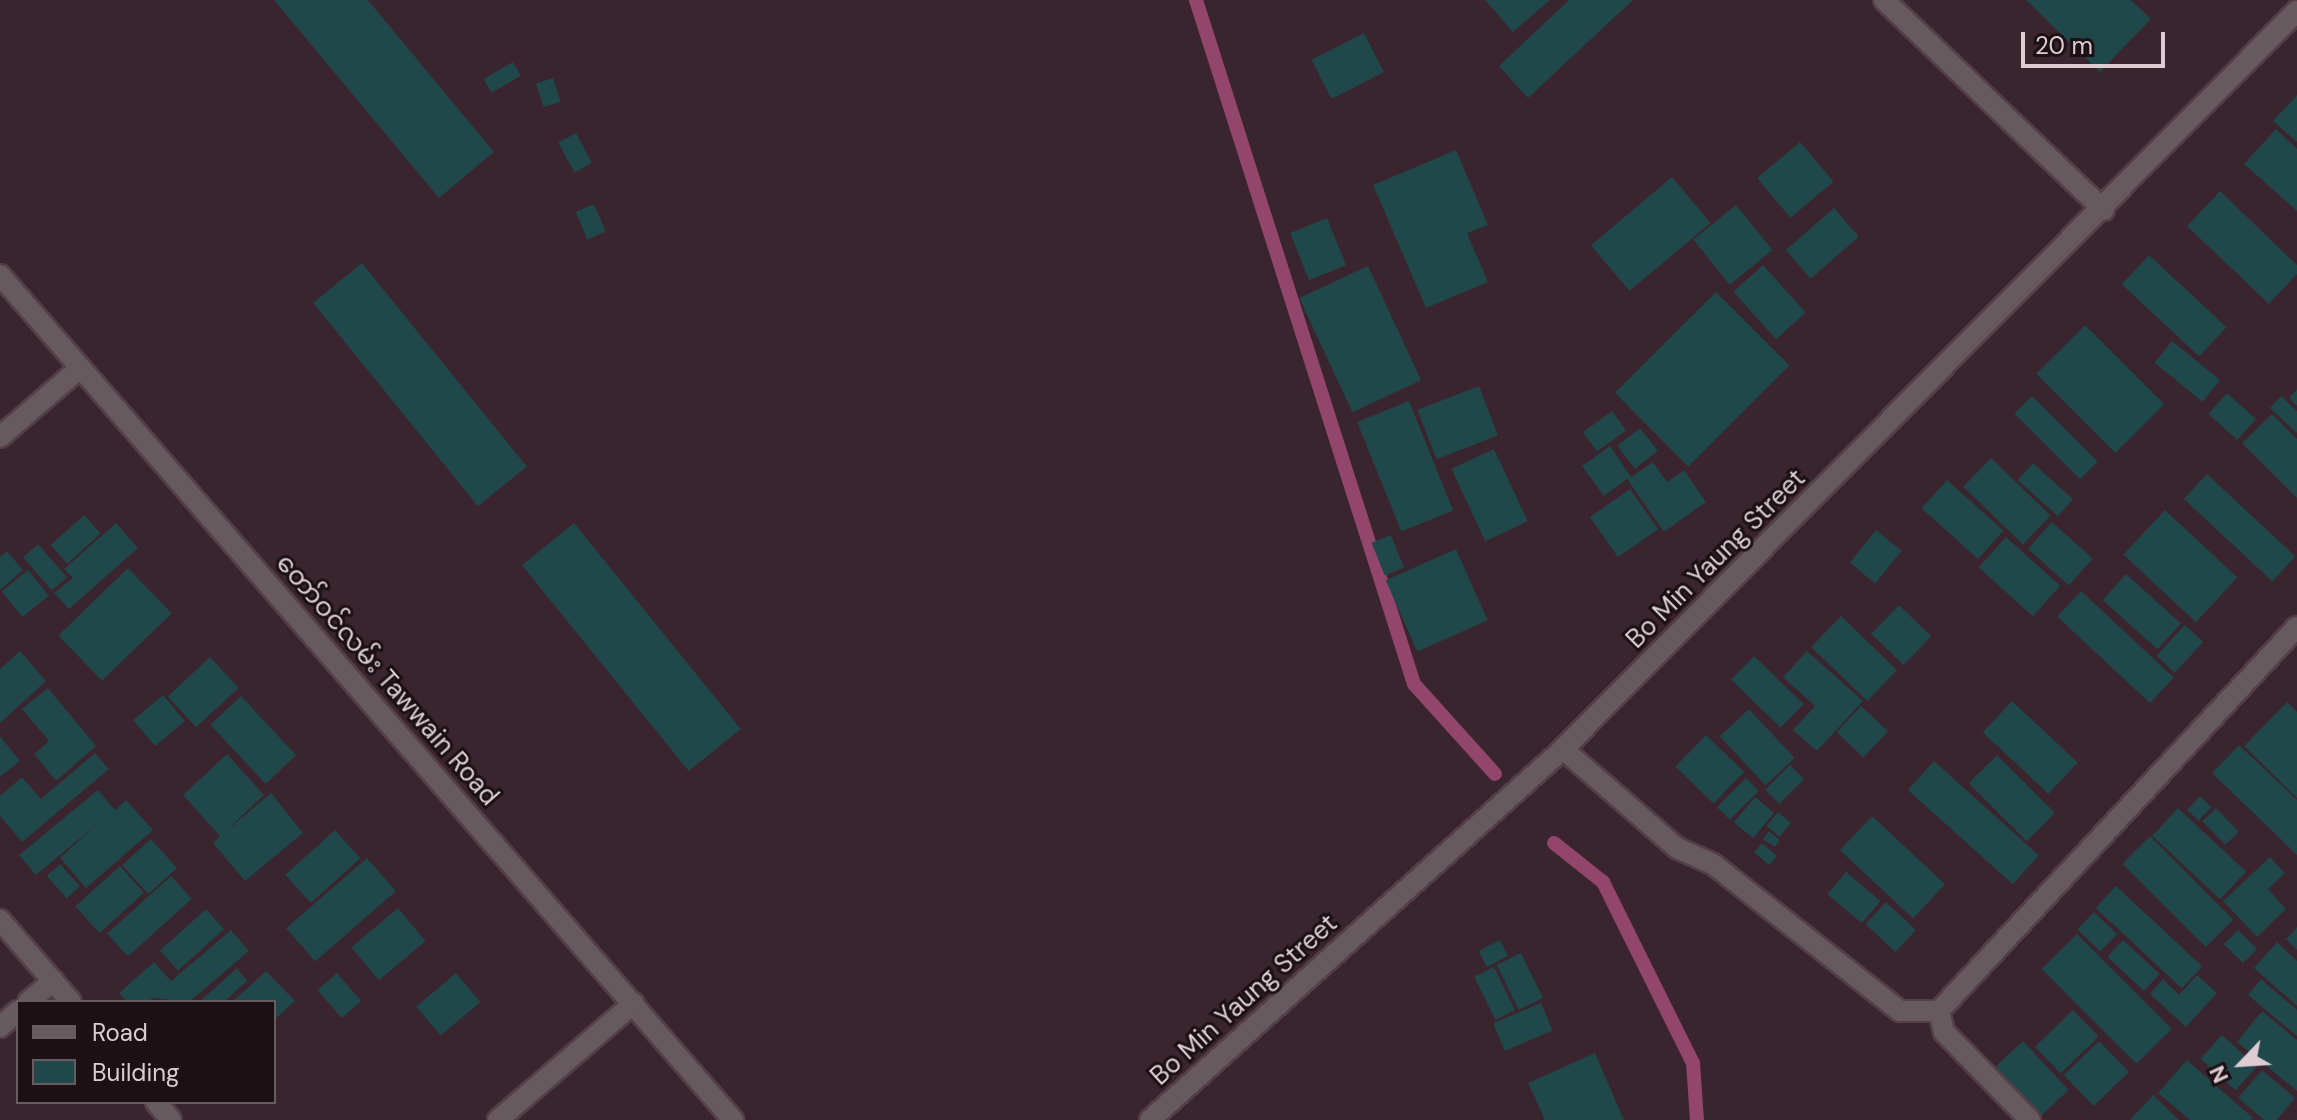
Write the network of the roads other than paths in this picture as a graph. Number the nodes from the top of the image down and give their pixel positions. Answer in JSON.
{"nodes":[{"id":1,"x":1884,"y":0,"type":"edge"},
{"id":2,"x":2297,"y":11,"type":"edge"},
{"id":3,"x":2104,"y":210,"type":"junction"},
{"id":4,"x":0,"y":275,"type":"edge"},
{"id":5,"x":80,"y":368,"type":"junction"},
{"id":6,"x":0,"y":437,"type":"edge"},
{"id":7,"x":2297,"y":627,"type":"edge"},
{"id":8,"x":1563,"y":749,"type":"junction"},
{"id":9,"x":0,"y":920,"type":"edge"},
{"id":10,"x":53,"y":981,"type":"junction"},
{"id":11,"x":30,"y":1000,"type":"edge"},
{"id":12,"x":69,"y":1000,"type":"edge"},
{"id":13,"x":634,"y":1003,"type":"junction"},
{"id":14,"x":1939,"y":1011,"type":"junction"},
{"id":15,"x":16,"y":1013,"type":"edge"},
{"id":16,"x":0,"y":1027,"type":"edge"},
{"id":17,"x":158,"y":1104,"type":"edge"},
{"id":18,"x":171,"y":1120,"type":"edge"},
{"id":19,"x":498,"y":1120,"type":"edge"},
{"id":20,"x":733,"y":1120,"type":"edge"},
{"id":21,"x":1150,"y":1120,"type":"edge"},
{"id":22,"x":2030,"y":1120,"type":"edge"}],
"edges":[{"from":1,"to":3,"type":"street"},
{"from":2,"to":3,"type":"street","name":"Bo Min Yaung Street"},
{"from":3,"to":8,"type":"street","name":"Bo Min Yaung Street"},
{"from":4,"to":5,"type":"street","name":"တော်ဝင်လမ်း Tawwain Road"},
{"from":5,"to":6,"type":"street"},
{"from":5,"to":13,"type":"street","name":"တော်ဝင်လမ်း Tawwain Road"},
{"from":7,"to":14,"type":"street"},
{"from":8,"to":14,"type":"street"},
{"from":8,"to":21,"type":"street","name":"Bo Min Yaung Street"},
{"from":9,"to":10,"type":"street"},
{"from":10,"to":11,"type":"street"},
{"from":10,"to":12,"type":"street"},
{"from":13,"to":19,"type":"street"},
{"from":13,"to":20,"type":"street","name":"တော်ဝင်လမ်း Tawwain Road"},
{"from":14,"to":22,"type":"street"},
{"from":15,"to":16,"type":"street"},
{"from":17,"to":18,"type":"street"}]}
